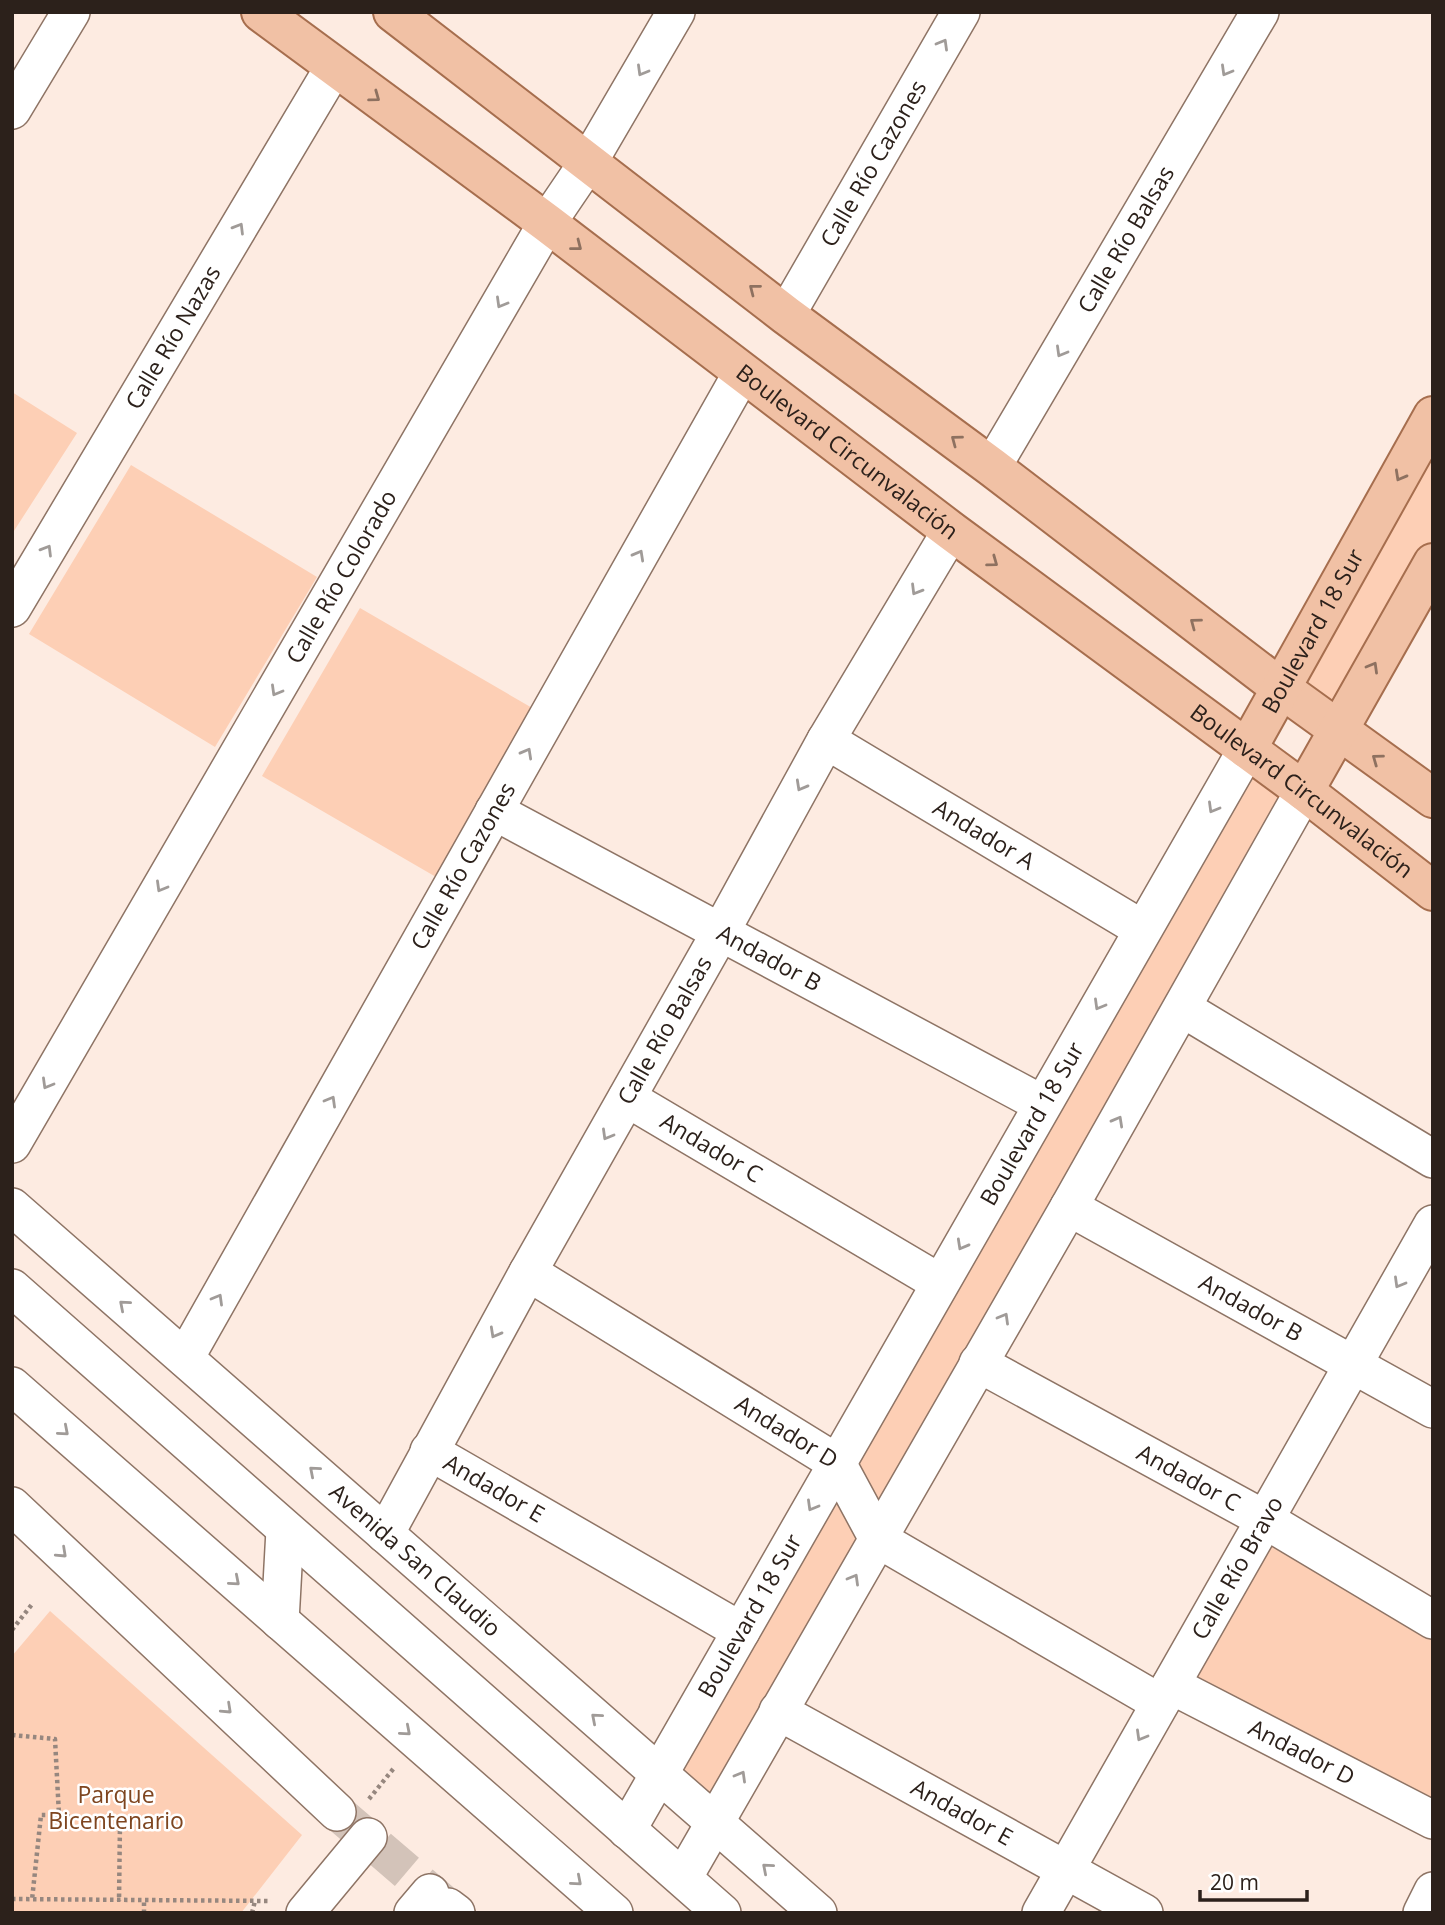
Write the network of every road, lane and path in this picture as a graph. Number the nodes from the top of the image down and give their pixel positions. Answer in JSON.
{"nodes":[{"id":1,"x":71,"y":12,"type":"edge"},
{"id":2,"x":261,"y":12,"type":"edge"},
{"id":3,"x":393,"y":12,"type":"edge"},
{"id":4,"x":676,"y":12,"type":"edge"},
{"id":5,"x":961,"y":12,"type":"edge"},
{"id":6,"x":1260,"y":12,"type":"edge"},
{"id":7,"x":334,"y":67,"type":"junction"},
{"id":8,"x":18,"y":89,"type":"edge"},
{"id":9,"x":589,"y":161,"type":"junction"},
{"id":10,"x":547,"y":223,"type":"junction"},
{"id":11,"x":786,"y":315,"type":"junction"},
{"id":12,"x":742,"y":373,"type":"junction"},
{"id":13,"x":1433,"y":416,"type":"edge"},
{"id":14,"x":992,"y":467,"type":"junction"},
{"id":15,"x":951,"y":531,"type":"junction"},
{"id":16,"x":1433,"y":563,"type":"edge"},
{"id":17,"x":12,"y":608,"type":"edge"},
{"id":18,"x":1282,"y":689,"type":"junction"},
{"id":19,"x":1338,"y":730,"type":"junction"},
{"id":20,"x":826,"y":740,"type":"junction"},
{"id":21,"x":1247,"y":749,"type":"junction"},
{"id":22,"x":1304,"y":791,"type":"junction"},
{"id":23,"x":1433,"y":799,"type":"edge"},
{"id":24,"x":494,"y":811,"type":"junction"},
{"id":25,"x":1433,"y":891,"type":"edge"},
{"id":26,"x":1142,"y":929,"type":"junction"},
{"id":27,"x":720,"y":933,"type":"junction"},
{"id":28,"x":1182,"y":1007,"type":"junction"},
{"id":29,"x":627,"y":1098,"type":"junction"},
{"id":30,"x":1042,"y":1104,"type":"junction"},
{"id":31,"x":12,"y":1144,"type":"edge"},
{"id":32,"x":1433,"y":1159,"type":"edge"},
{"id":33,"x":12,"y":1206,"type":"edge"},
{"id":34,"x":1069,"y":1207,"type":"junction"},
{"id":35,"x":1433,"y":1224,"type":"edge"},
{"id":36,"x":528,"y":1272,"type":"junction"},
{"id":37,"x":940,"y":1283,"type":"junction"},
{"id":38,"x":12,"y":1288,"type":"edge"},
{"id":39,"x":185,"y":1358,"type":"junction"},
{"id":40,"x":978,"y":1363,"type":"junction"},
{"id":41,"x":1352,"y":1366,"type":"junction"},
{"id":42,"x":12,"y":1386,"type":"edge"},
{"id":43,"x":1433,"y":1409,"type":"edge"},
{"id":44,"x":429,"y":1451,"type":"junction"},
{"id":45,"x":837,"y":1463,"type":"junction"},
{"id":46,"x":12,"y":1506,"type":"edge"},
{"id":47,"x":1264,"y":1519,"type":"junction"},
{"id":48,"x":285,"y":1530,"type":"junction"},
{"id":49,"x":385,"y":1534,"type":"junction"},
{"id":50,"x":877,"y":1539,"type":"junction"},
{"id":51,"x":33,"y":1603,"type":"dead end"},
{"id":52,"x":1433,"y":1620,"type":"edge"},
{"id":53,"x":280,"y":1621,"type":"junction"},
{"id":54,"x":12,"y":1630,"type":"edge"},
{"id":55,"x":741,"y":1630,"type":"junction"},
{"id":56,"x":1165,"y":1694,"type":"junction"},
{"id":57,"x":778,"y":1711,"type":"junction"},
{"id":58,"x":12,"y":1735,"type":"edge"},
{"id":59,"x":659,"y":1774,"type":"junction"},
{"id":60,"x":337,"y":1812,"type":"tunnel mouth"},
{"id":61,"x":58,"y":1815,"type":"junction"},
{"id":62,"x":1433,"y":1821,"type":"edge"},
{"id":63,"x":715,"y":1822,"type":"junction"},
{"id":64,"x":627,"y":1830,"type":"junction"},
{"id":65,"x":369,"y":1837,"type":"dead end"},
{"id":66,"x":1066,"y":1870,"type":"junction"},
{"id":67,"x":683,"y":1878,"type":"junction"},
{"id":68,"x":1433,"y":1891,"type":"edge"},
{"id":69,"x":12,"y":1899,"type":"edge"},
{"id":70,"x":33,"y":1900,"type":"junction"},
{"id":71,"x":119,"y":1901,"type":"junction"},
{"id":72,"x":144,"y":1901,"type":"junction"},
{"id":73,"x":255,"y":1901,"type":"junction"},
{"id":74,"x":292,"y":1907,"type":"edge"},
{"id":75,"x":144,"y":1913,"type":"edge"},
{"id":76,"x":252,"y":1913,"type":"edge"},
{"id":77,"x":614,"y":1913,"type":"edge"},
{"id":78,"x":722,"y":1913,"type":"edge"},
{"id":79,"x":818,"y":1913,"type":"edge"},
{"id":80,"x":1041,"y":1913,"type":"edge"},
{"id":81,"x":1144,"y":1913,"type":"edge"},
{"id":82,"x":1422,"y":1913,"type":"edge"}],
"edges":[{"from":1,"to":8,"type":"street"},
{"from":2,"to":7,"type":"main road","name":"Boulevard Circunvalación"},
{"from":3,"to":9,"type":"main road"},
{"from":4,"to":9,"type":"street","name":"Calle Río Colorado","one_way":true},
{"from":11,"to":5,"type":"street","name":"Calle Río Cazones","one_way":true},
{"from":6,"to":14,"type":"street","name":"Calle Río Balsas","one_way":true},
{"from":7,"to":10,"type":"main road","name":"Boulevard Circunvalación","one_way":true},
{"from":17,"to":7,"type":"street","name":"Calle Río Nazas","one_way":true},
{"from":9,"to":10,"type":"street","name":"Calle Río Colorado"},
{"from":11,"to":9,"type":"main road","one_way":true},
{"from":10,"to":12,"type":"main road","name":"Boulevard Circunvalación","one_way":true},
{"from":10,"to":31,"type":"street","name":"Calle Río Colorado","one_way":true},
{"from":14,"to":11,"type":"main road","one_way":true},
{"from":12,"to":15,"type":"main road","name":"Boulevard Circunvalación"},
{"from":24,"to":12,"type":"street","name":"Calle Río Cazones","one_way":true},
{"from":13,"to":18,"type":"main road","name":"Boulevard 18 Sur","one_way":true},
{"from":18,"to":14,"type":"main road","one_way":true},
{"from":15,"to":20,"type":"street","name":"Calle Río Balsas","one_way":true},
{"from":15,"to":21,"type":"main road","name":"Boulevard Circunvalación","one_way":true},
{"from":19,"to":16,"type":"main road","one_way":true},
{"from":18,"to":19,"type":"main road"},
{"from":18,"to":21,"type":"main road","name":"Boulevard 18 Sur"},
{"from":19,"to":22,"type":"main road"},
{"from":23,"to":19,"type":"main road","one_way":true},
{"from":20,"to":26,"type":"street","name":"Andador A"},
{"from":20,"to":27,"type":"street","name":"Calle Río Balsas","one_way":true},
{"from":21,"to":22,"type":"main road","name":"Boulevard Circunvalación"},
{"from":21,"to":26,"type":"street","name":"Boulevard 18 Sur","one_way":true},
{"from":22,"to":25,"type":"main road","name":"Boulevard Circunvalación"},
{"from":22,"to":28,"type":"street"},
{"from":24,"to":27,"type":"street","name":"Andador B"},
{"from":39,"to":24,"type":"street","name":"Calle Río Cazones","one_way":true},
{"from":26,"to":30,"type":"street","name":"Boulevard 18 Sur","one_way":true},
{"from":27,"to":29,"type":"street","name":"Calle Río Balsas"},
{"from":27,"to":30,"type":"street","name":"Andador B"},
{"from":28,"to":32,"type":"street"},
{"from":34,"to":28,"type":"street","one_way":true},
{"from":29,"to":36,"type":"street","name":"Calle Río Balsas","one_way":true},
{"from":29,"to":37,"type":"street","name":"Andador C"},
{"from":30,"to":37,"type":"street","name":"Boulevard 18 Sur","one_way":true},
{"from":39,"to":33,"type":"street","name":"Avenida San Claudio","one_way":true},
{"from":40,"to":34,"type":"street","one_way":true},
{"from":34,"to":41,"type":"street","name":"Andador B"},
{"from":35,"to":41,"type":"street","name":"Calle Río Bravo","one_way":true},
{"from":36,"to":44,"type":"street","name":"Calle Río Balsas","one_way":true},
{"from":36,"to":45,"type":"street","name":"Andador D"},
{"from":37,"to":45,"type":"street","name":"Boulevard 18 Sur"},
{"from":38,"to":48,"type":"street"},
{"from":49,"to":39,"type":"street","name":"Avenida San Claudio","one_way":true},
{"from":40,"to":47,"type":"street","name":"Andador C"},
{"from":40,"to":50,"type":"street"},
{"from":41,"to":43,"type":"street","name":"Andador B"},
{"from":41,"to":47,"type":"street","name":"Calle Río Bravo"},
{"from":42,"to":53,"type":"street","one_way":true},
{"from":44,"to":49,"type":"street","name":"Calle Río Balsas"},
{"from":44,"to":55,"type":"street","name":"Andador E"},
{"from":45,"to":50,"type":"street","name":"Andador D"},
{"from":45,"to":55,"type":"street","name":"Boulevard 18 Sur","one_way":true},
{"from":46,"to":60,"type":"street","one_way":true},
{"from":47,"to":52,"type":"street","name":"Andador C"},
{"from":47,"to":56,"type":"street","name":"Calle Río Bravo"},
{"from":48,"to":53,"type":"street"},
{"from":48,"to":64,"type":"street"},
{"from":59,"to":49,"type":"street","name":"Avenida San Claudio","one_way":true},
{"from":50,"to":56,"type":"street","name":"Andador D"},
{"from":57,"to":50,"type":"street","one_way":true},
{"from":51,"to":54,"type":"path"},
{"from":53,"to":77,"type":"street","one_way":true},
{"from":55,"to":59,"type":"street","name":"Boulevard 18 Sur"},
{"from":56,"to":62,"type":"street","name":"Andador D"},
{"from":56,"to":66,"type":"street","name":"Calle Río Bravo","one_way":true},
{"from":63,"to":57,"type":"street","one_way":true},
{"from":57,"to":66,"type":"street","name":"Andador E"},
{"from":58,"to":61,"type":"path"},
{"from":59,"to":63,"type":"street","name":"Avenida San Claudio"},
{"from":59,"to":64,"type":"street","name":"Boulevard 18 Sur"},
{"from":61,"to":70,"type":"path"},
{"from":61,"to":71,"type":"path"},
{"from":63,"to":67,"type":"street"},
{"from":79,"to":63,"type":"street","name":"Avenida San Claudio","one_way":true},
{"from":64,"to":67,"type":"street"},
{"from":65,"to":74,"type":"street"},
{"from":66,"to":80,"type":"street","name":"Calle Río Bravo"},
{"from":66,"to":81,"type":"street","name":"Andador E"},
{"from":67,"to":78,"type":"street"},
{"from":68,"to":82,"type":"street"},
{"from":69,"to":70,"type":"path"},
{"from":70,"to":71,"type":"path"},
{"from":71,"to":72,"type":"path"},
{"from":72,"to":73,"type":"path"},
{"from":72,"to":75,"type":"path"},
{"from":73,"to":74,"type":"path"},
{"from":73,"to":76,"type":"path"}]}
